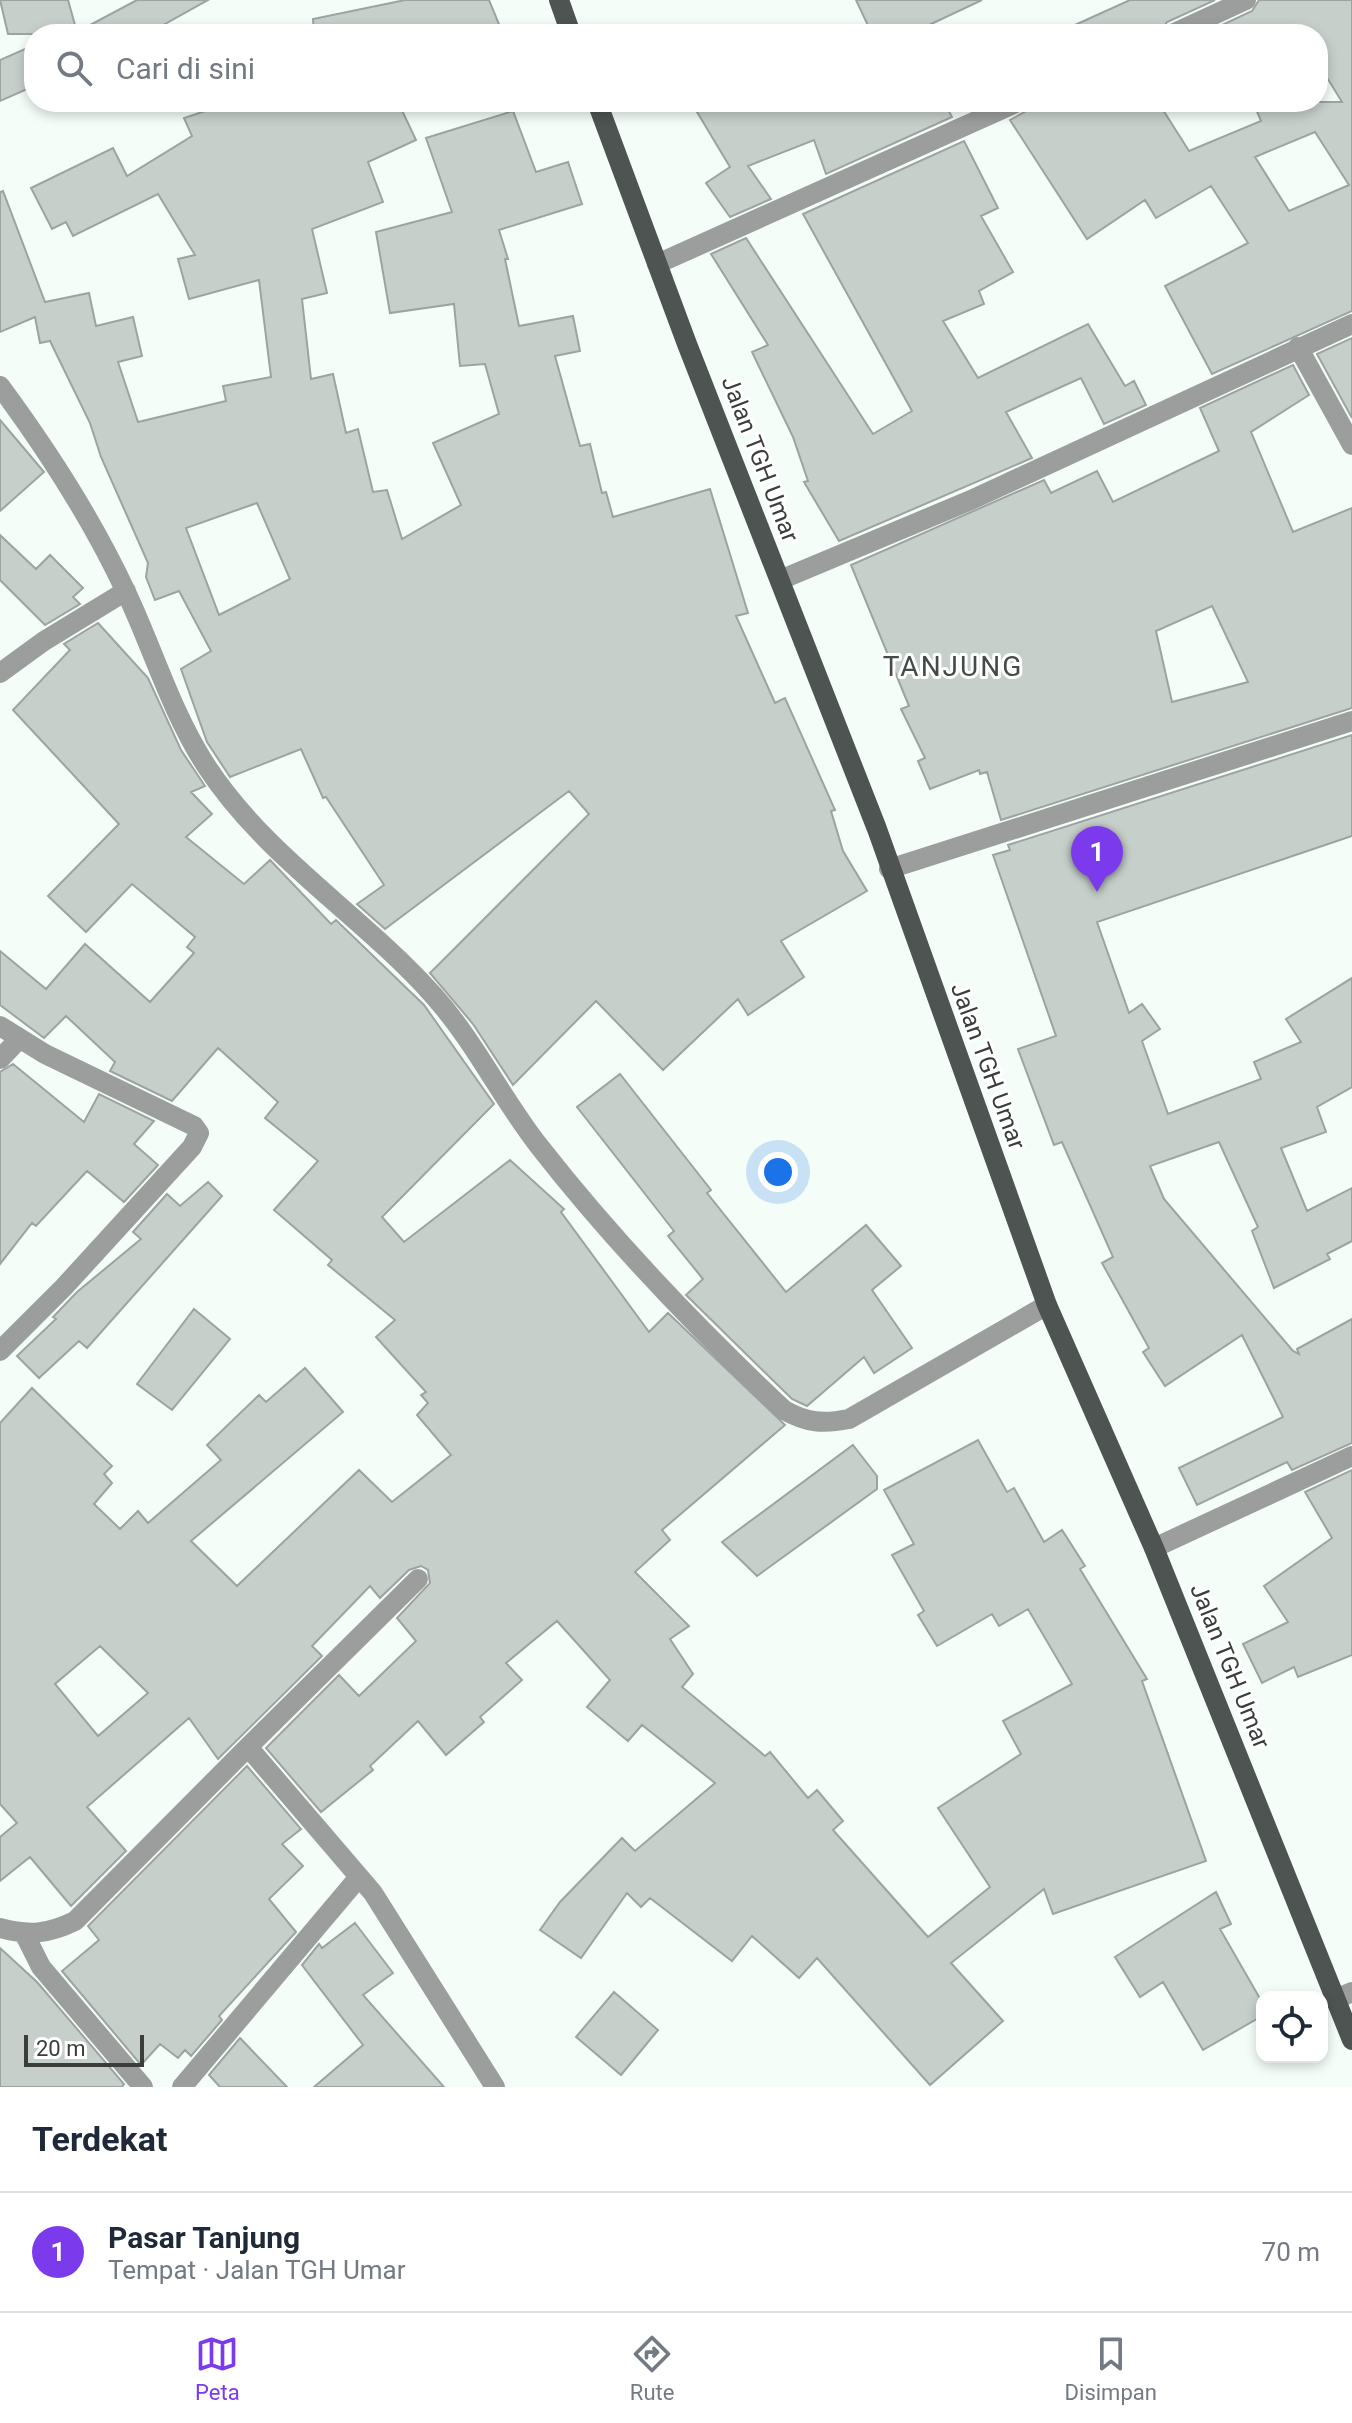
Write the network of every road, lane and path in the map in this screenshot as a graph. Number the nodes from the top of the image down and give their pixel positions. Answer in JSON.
{"nodes":[{"id":1,"x":559,"y":0,"type":"edge"},
{"id":2,"x":1246,"y":0,"type":"edge"},
{"id":3,"x":567,"y":24,"type":"edge"},
{"id":4,"x":1194,"y":24,"type":"edge"},
{"id":5,"x":601,"y":112,"type":"edge"},
{"id":6,"x":996,"y":112,"type":"edge"},
{"id":7,"x":657,"y":264,"type":"junction"},
{"id":8,"x":1352,"y":324,"type":"edge"},
{"id":9,"x":1298,"y":347,"type":"junction"},
{"id":10,"x":0,"y":386,"type":"edge"},
{"id":11,"x":1352,"y":445,"type":"edge"},
{"id":12,"x":780,"y":580,"type":"junction"},
{"id":13,"x":126,"y":591,"type":"junction"},
{"id":14,"x":0,"y":673,"type":"edge"},
{"id":15,"x":1352,"y":721,"type":"edge"},
{"id":16,"x":889,"y":869,"type":"junction"},
{"id":17,"x":0,"y":1026,"type":"edge"},
{"id":18,"x":18,"y":1040,"type":"junction"},
{"id":19,"x":0,"y":1059,"type":"edge"},
{"id":20,"x":1047,"y":1305,"type":"junction"},
{"id":21,"x":0,"y":1351,"type":"edge"},
{"id":22,"x":1352,"y":1456,"type":"edge"},
{"id":23,"x":1154,"y":1548,"type":"junction"},
{"id":24,"x":418,"y":1579,"type":"dead end"},
{"id":25,"x":248,"y":1747,"type":"junction"},
{"id":26,"x":359,"y":1877,"type":"junction"},
{"id":27,"x":1,"y":1928,"type":"edge"},
{"id":28,"x":25,"y":1935,"type":"junction"},
{"id":29,"x":1344,"y":1995,"type":"edge"},
{"id":30,"x":1352,"y":2040,"type":"edge"},
{"id":31,"x":143,"y":2087,"type":"edge"},
{"id":32,"x":182,"y":2087,"type":"edge"},
{"id":33,"x":495,"y":2087,"type":"edge"}],
"edges":[{"from":1,"to":3,"type":"main road"},
{"from":2,"to":4,"type":"street"},
{"from":5,"to":7,"type":"main road","name":"Jalan TGH Umar"},
{"from":6,"to":7,"type":"street"},
{"from":7,"to":12,"type":"main road","name":"Jalan TGH Umar"},
{"from":8,"to":9,"type":"street"},
{"from":9,"to":11,"type":"street"},
{"from":9,"to":12,"type":"street"},
{"from":10,"to":13,"type":"street"},
{"from":12,"to":16,"type":"main road","name":"Jalan TGH Umar"},
{"from":13,"to":14,"type":"street"},
{"from":13,"to":20,"type":"street"},
{"from":15,"to":16,"type":"street"},
{"from":16,"to":20,"type":"main road","name":"Jalan TGH Umar"},
{"from":17,"to":18,"type":"street"},
{"from":18,"to":19,"type":"street"},
{"from":18,"to":21,"type":"street"},
{"from":20,"to":23,"type":"main road","name":"Jalan TGH Umar"},
{"from":22,"to":23,"type":"street"},
{"from":23,"to":29,"type":"main road","name":"Jalan TGH Umar"},
{"from":24,"to":25,"type":"street"},
{"from":25,"to":26,"type":"street"},
{"from":25,"to":28,"type":"street"},
{"from":26,"to":32,"type":"street"},
{"from":26,"to":33,"type":"street"},
{"from":27,"to":28,"type":"street"},
{"from":28,"to":31,"type":"street"},
{"from":29,"to":30,"type":"main road","name":"Jalan TGH Umar"}]}
